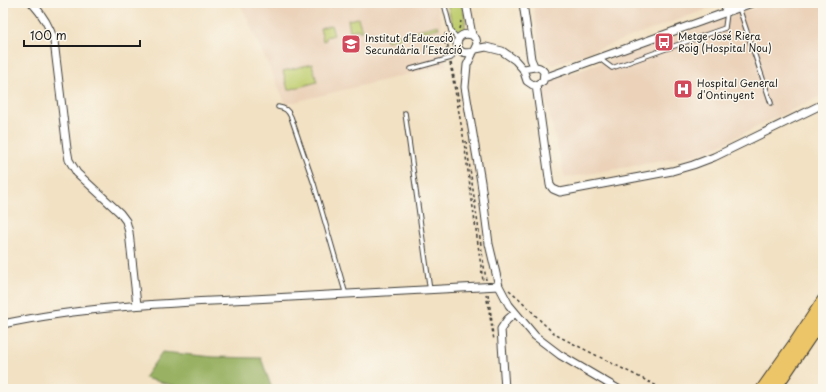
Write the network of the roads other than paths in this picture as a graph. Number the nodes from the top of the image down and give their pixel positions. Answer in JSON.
{"nodes":[{"id":1,"x":32,"y":3,"type":"edge"},
{"id":2,"x":444,"y":3,"type":"edge"},
{"id":3,"x":466,"y":3,"type":"edge"},
{"id":4,"x":523,"y":3,"type":"edge"},
{"id":5,"x":724,"y":3,"type":"edge"},
{"id":6,"x":752,"y":3,"type":"edge"},
{"id":7,"x":738,"y":8,"type":"junction"},
{"id":8,"x":727,"y":12,"type":"junction"},
{"id":9,"x":469,"y":34,"type":"junction"},
{"id":10,"x":458,"y":39,"type":"junction"},
{"id":11,"x":458,"y":47,"type":"junction"},
{"id":12,"x":475,"y":47,"type":"junction"},
{"id":13,"x":465,"y":53,"type":"junction"},
{"id":14,"x":599,"y":58,"type":"junction"},
{"id":15,"x":467,"y":65,"type":"junction"},
{"id":16,"x":529,"y":68,"type":"junction"},
{"id":17,"x":411,"y":69,"type":"dead end"},
{"id":18,"x":543,"y":70,"type":"junction"},
{"id":19,"x":554,"y":75,"type":"junction"},
{"id":20,"x":544,"y":78,"type":"junction"},
{"id":21,"x":536,"y":85,"type":"junction"},
{"id":22,"x":771,"y":103,"type":"dead end"},
{"id":23,"x":823,"y":104,"type":"edge"},
{"id":24,"x":278,"y":108,"type":"dead end"},
{"id":25,"x":405,"y":114,"type":"dead end"},
{"id":26,"x":503,"y":286,"type":"junction"},
{"id":27,"x":430,"y":291,"type":"junction"},
{"id":28,"x":346,"y":295,"type":"junction"},
{"id":29,"x":823,"y":300,"type":"edge"},
{"id":30,"x":137,"y":305,"type":"junction"},
{"id":31,"x":515,"y":313,"type":"junction"},
{"id":32,"x":823,"y":318,"type":"edge"},
{"id":33,"x":3,"y":324,"type":"edge"},
{"id":34,"x":505,"y":389,"type":"edge"},
{"id":35,"x":618,"y":389,"type":"edge"},
{"id":36,"x":762,"y":389,"type":"edge"},
{"id":37,"x":775,"y":389,"type":"edge"}],
"edges":[{"from":1,"to":30,"type":"street"},
{"from":2,"to":10,"type":"lane"},
{"from":3,"to":9,"type":"street"},
{"from":4,"to":16,"type":"street"},
{"from":5,"to":8,"type":"street"},
{"from":6,"to":7,"type":"street"},
{"from":7,"to":8,"type":"street"},
{"from":7,"to":22,"type":"lane"},
{"from":8,"to":14,"type":"street"},
{"from":8,"to":14,"type":"lane"},
{"from":9,"to":10,"type":"street"},
{"from":9,"to":12,"type":"street"},
{"from":10,"to":11,"type":"street"},
{"from":11,"to":13,"type":"street"},
{"from":11,"to":17,"type":"lane"},
{"from":12,"to":13,"type":"street"},
{"from":12,"to":15,"type":"street"},
{"from":12,"to":16,"type":"street"},
{"from":13,"to":15,"type":"street"},
{"from":14,"to":19,"type":"street"},
{"from":15,"to":26,"type":"street"},
{"from":16,"to":18,"type":"street"},
{"from":16,"to":21,"type":"street"},
{"from":18,"to":19,"type":"street"},
{"from":18,"to":20,"type":"street"},
{"from":19,"to":20,"type":"street"},
{"from":20,"to":21,"type":"street"},
{"from":21,"to":23,"type":"street"},
{"from":24,"to":28,"type":"lane"},
{"from":25,"to":27,"type":"lane"},
{"from":26,"to":27,"type":"street"},
{"from":26,"to":31,"type":"street"},
{"from":27,"to":28,"type":"street"},
{"from":28,"to":30,"type":"street"},
{"from":29,"to":36,"type":"main road"},
{"from":30,"to":33,"type":"street"},
{"from":31,"to":34,"type":"street"},
{"from":31,"to":35,"type":"street"},
{"from":32,"to":37,"type":"main road"}]}
